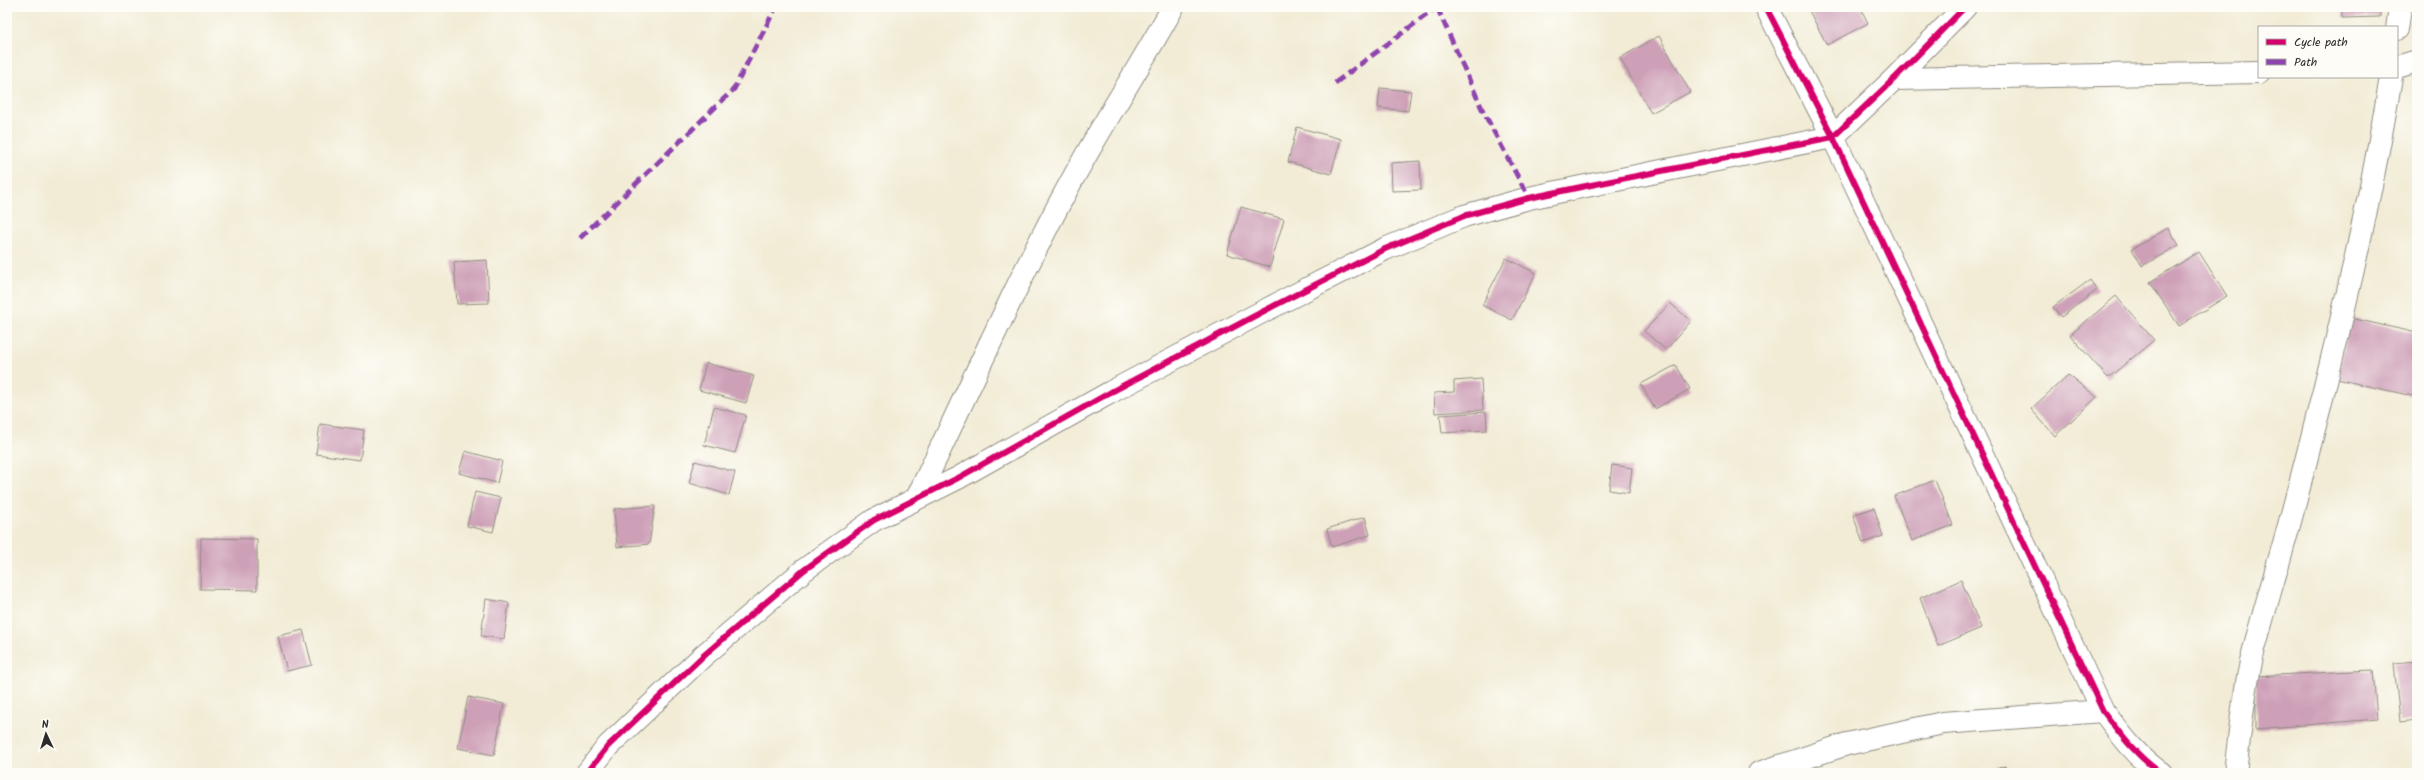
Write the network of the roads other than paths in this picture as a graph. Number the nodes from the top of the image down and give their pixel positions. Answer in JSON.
{"nodes":[{"id":1,"x":1173,"y":7,"type":"edge"},
{"id":2,"x":1766,"y":7,"type":"edge"},
{"id":3,"x":1965,"y":7,"type":"edge"},
{"id":4,"x":2400,"y":7,"type":"edge"},
{"id":5,"x":2397,"y":26,"type":"edge"},
{"id":6,"x":2417,"y":62,"type":"edge"},
{"id":7,"x":2398,"y":67,"type":"edge"},
{"id":8,"x":2258,"y":72,"type":"edge"},
{"id":9,"x":2391,"y":78,"type":"edge"},
{"id":10,"x":1894,"y":79,"type":"junction"},
{"id":11,"x":1833,"y":137,"type":"junction"},
{"id":12,"x":917,"y":498,"type":"junction"},
{"id":13,"x":2103,"y":711,"type":"junction"},
{"id":14,"x":587,"y":773,"type":"edge"},
{"id":15,"x":1759,"y":773,"type":"edge"},
{"id":16,"x":2161,"y":773,"type":"edge"},
{"id":17,"x":2236,"y":773,"type":"edge"}],
"edges":[{"from":1,"to":12,"type":"street"},
{"from":2,"to":11,"type":"street"},
{"from":3,"to":10,"type":"street"},
{"from":4,"to":5,"type":"street"},
{"from":6,"to":7,"type":"street"},
{"from":8,"to":10,"type":"street"},
{"from":9,"to":17,"type":"street"},
{"from":10,"to":11,"type":"street"},
{"from":11,"to":12,"type":"street"},
{"from":11,"to":13,"type":"street"},
{"from":12,"to":14,"type":"street"},
{"from":13,"to":15,"type":"street"},
{"from":13,"to":16,"type":"street"}]}
